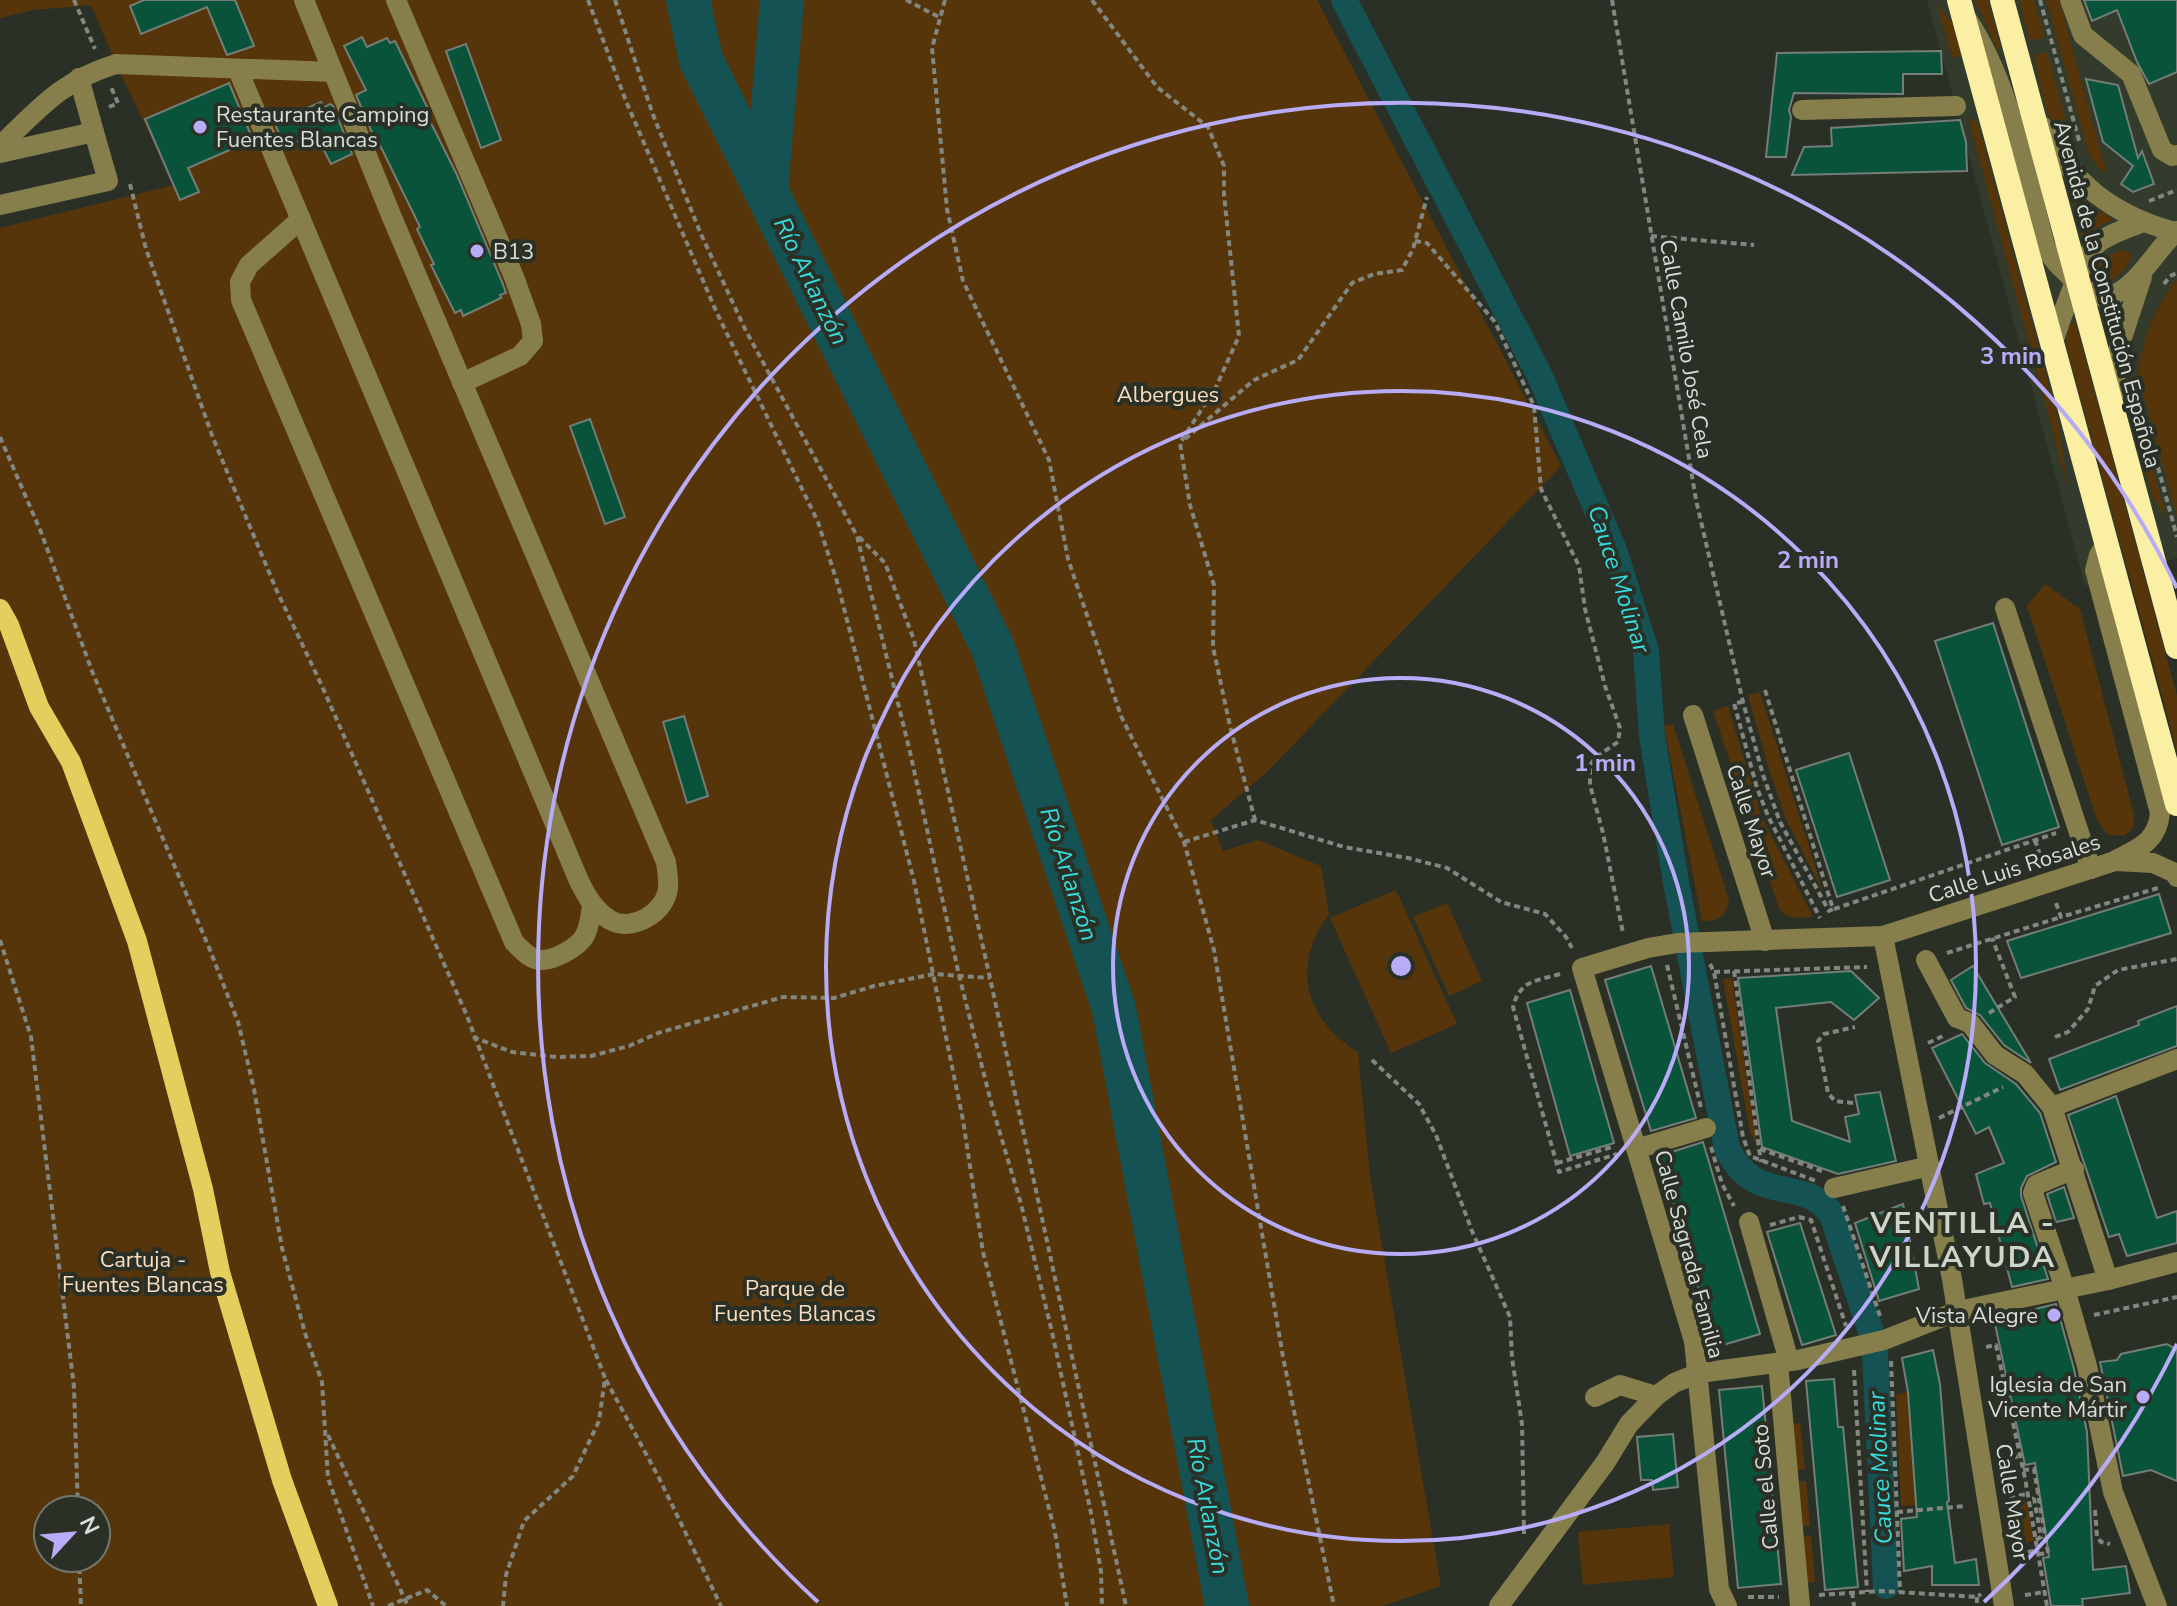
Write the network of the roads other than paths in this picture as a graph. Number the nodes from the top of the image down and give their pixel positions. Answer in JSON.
{"nodes":[{"id":1,"x":304,"y":0,"type":"edge"},
{"id":2,"x":396,"y":0,"type":"edge"},
{"id":3,"x":2002,"y":0,"type":"edge"},
{"id":4,"x":2070,"y":0,"type":"edge"},
{"id":5,"x":1961,"y":6,"type":"edge"},
{"id":6,"x":238,"y":70,"type":"junction"},
{"id":7,"x":333,"y":72,"type":"junction"},
{"id":8,"x":79,"y":78,"type":"junction"},
{"id":9,"x":2030,"y":105,"type":"junction"},
{"id":10,"x":1956,"y":106,"type":"dead end"},
{"id":11,"x":1802,"y":110,"type":"dead end"},
{"id":12,"x":94,"y":132,"type":"junction"},
{"id":13,"x":0,"y":146,"type":"edge"},
{"id":14,"x":0,"y":153,"type":"edge"},
{"id":15,"x":2177,"y":155,"type":"edge"},
{"id":16,"x":0,"y":205,"type":"edge"},
{"id":17,"x":2142,"y":212,"type":"junction"},
{"id":18,"x":301,"y":219,"type":"junction"},
{"id":19,"x":2176,"y":232,"type":"edge"},
{"id":20,"x":2147,"y":267,"type":"junction"},
{"id":21,"x":2077,"y":283,"type":"junction"},
{"id":22,"x":2052,"y":345,"type":"junction"},
{"id":23,"x":462,"y":383,"type":"junction"},
{"id":24,"x":2112,"y":409,"type":"junction"},
{"id":25,"x":2107,"y":543,"type":"junction"},
{"id":26,"x":2005,"y":608,"type":"dead end"},
{"id":27,"x":0,"y":609,"type":"edge"},
{"id":28,"x":2177,"y":647,"type":"edge"},
{"id":29,"x":1693,"y":715,"type":"dead end"},
{"id":30,"x":2177,"y":804,"type":"edge"},
{"id":31,"x":2112,"y":862,"type":"junction"},
{"id":32,"x":2091,"y":869,"type":"junction"},
{"id":33,"x":2177,"y":877,"type":"edge"},
{"id":34,"x":592,"y":906,"type":"junction"},
{"id":35,"x":1883,"y":936,"type":"junction"},
{"id":36,"x":1765,"y":941,"type":"junction"},
{"id":37,"x":1926,"y":960,"type":"road end"},
{"id":38,"x":1582,"y":968,"type":"joint"},
{"id":39,"x":2177,"y":1059,"type":"edge"},
{"id":40,"x":2052,"y":1107,"type":"junction"},
{"id":41,"x":1706,"y":1128,"type":"road end"},
{"id":42,"x":1636,"y":1149,"type":"junction"},
{"id":43,"x":1930,"y":1166,"type":"junction"},
{"id":44,"x":2074,"y":1169,"type":"junction"},
{"id":45,"x":1834,"y":1188,"type":"road end"},
{"id":46,"x":1749,"y":1222,"type":"road end"},
{"id":47,"x":2177,"y":1262,"type":"edge"},
{"id":48,"x":2108,"y":1280,"type":"junction"},
{"id":49,"x":2065,"y":1289,"type":"junction"},
{"id":50,"x":1958,"y":1311,"type":"junction"},
{"id":51,"x":1783,"y":1362,"type":"junction"},
{"id":52,"x":1699,"y":1373,"type":"junction"},
{"id":53,"x":1656,"y":1396,"type":"junction"},
{"id":54,"x":1595,"y":1397,"type":"dead end"},
{"id":55,"x":328,"y":1606,"type":"edge"},
{"id":56,"x":1499,"y":1606,"type":"edge"},
{"id":57,"x":1727,"y":1606,"type":"edge"},
{"id":58,"x":1800,"y":1606,"type":"edge"},
{"id":59,"x":2004,"y":1606,"type":"edge"},
{"id":60,"x":2157,"y":1606,"type":"edge"}],
"edges":[{"from":1,"to":7,"type":"street"},
{"from":2,"to":23,"type":"street"},
{"from":3,"to":9,"type":"highway","name":"Avenida de la Constitución Española"},
{"from":4,"to":15,"type":"street"},
{"from":5,"to":21,"type":"street"},
{"from":5,"to":22,"type":"highway"},
{"from":6,"to":7,"type":"street"},
{"from":6,"to":8,"type":"street"},
{"from":6,"to":18,"type":"street"},
{"from":7,"to":23,"type":"street"},
{"from":8,"to":12,"type":"street"},
{"from":8,"to":13,"type":"street"},
{"from":9,"to":17,"type":"street"},
{"from":9,"to":21,"type":"highway","name":"Avenida de la Constitución Española"},
{"from":10,"to":11,"type":"street"},
{"from":12,"to":14,"type":"street"},
{"from":12,"to":16,"type":"street"},
{"from":17,"to":19,"type":"street"},
{"from":17,"to":21,"type":"street"},
{"from":18,"to":34,"type":"street"},
{"from":18,"to":34,"type":"street"},
{"from":19,"to":20,"type":"street"},
{"from":20,"to":21,"type":"street"},
{"from":20,"to":24,"type":"street"},
{"from":21,"to":22,"type":"street"},
{"from":21,"to":24,"type":"highway","name":"Avenida de la Constitución Española"},
{"from":22,"to":25,"type":"highway"},
{"from":23,"to":34,"type":"street"},
{"from":24,"to":28,"type":"highway","name":"Avenida de la Constitución Española"},
{"from":25,"to":30,"type":"highway"},
{"from":25,"to":31,"type":"street","name":"Calle Luis Rosales"},
{"from":26,"to":32,"type":"street"},
{"from":27,"to":55,"type":"main road"},
{"from":29,"to":36,"type":"street","name":"Calle Mayor"},
{"from":31,"to":32,"type":"street","name":"Calle Luis Rosales"},
{"from":31,"to":33,"type":"street"},
{"from":32,"to":35,"type":"street","name":"Calle Luis Rosales"},
{"from":35,"to":36,"type":"street","name":"Calle Luis Rosales"},
{"from":35,"to":43,"type":"street","name":"Calle Mayor"},
{"from":36,"to":38,"type":"street","name":"Calle Luis Rosales"},
{"from":37,"to":40,"type":"street"},
{"from":38,"to":42,"type":"street","name":"Calle Sagrada Familia"},
{"from":39,"to":40,"type":"street"},
{"from":40,"to":44,"type":"street"},
{"from":41,"to":42,"type":"street"},
{"from":42,"to":52,"type":"street","name":"Calle Sagrada Familia"},
{"from":43,"to":45,"type":"street"},
{"from":43,"to":50,"type":"street","name":"Calle Mayor"},
{"from":44,"to":48,"type":"street"},
{"from":44,"to":49,"type":"street"},
{"from":46,"to":51,"type":"street","name":"Calle el Soto"},
{"from":47,"to":48,"type":"street"},
{"from":48,"to":49,"type":"street"},
{"from":49,"to":50,"type":"street"},
{"from":49,"to":60,"type":"street"},
{"from":50,"to":51,"type":"street"},
{"from":50,"to":59,"type":"street","name":"Calle Mayor"},
{"from":51,"to":52,"type":"street"},
{"from":51,"to":58,"type":"street","name":"Calle el Soto"},
{"from":52,"to":53,"type":"street"},
{"from":52,"to":57,"type":"street","name":"Calle Sagrada Familia"},
{"from":53,"to":54,"type":"street"},
{"from":53,"to":56,"type":"street"}]}
